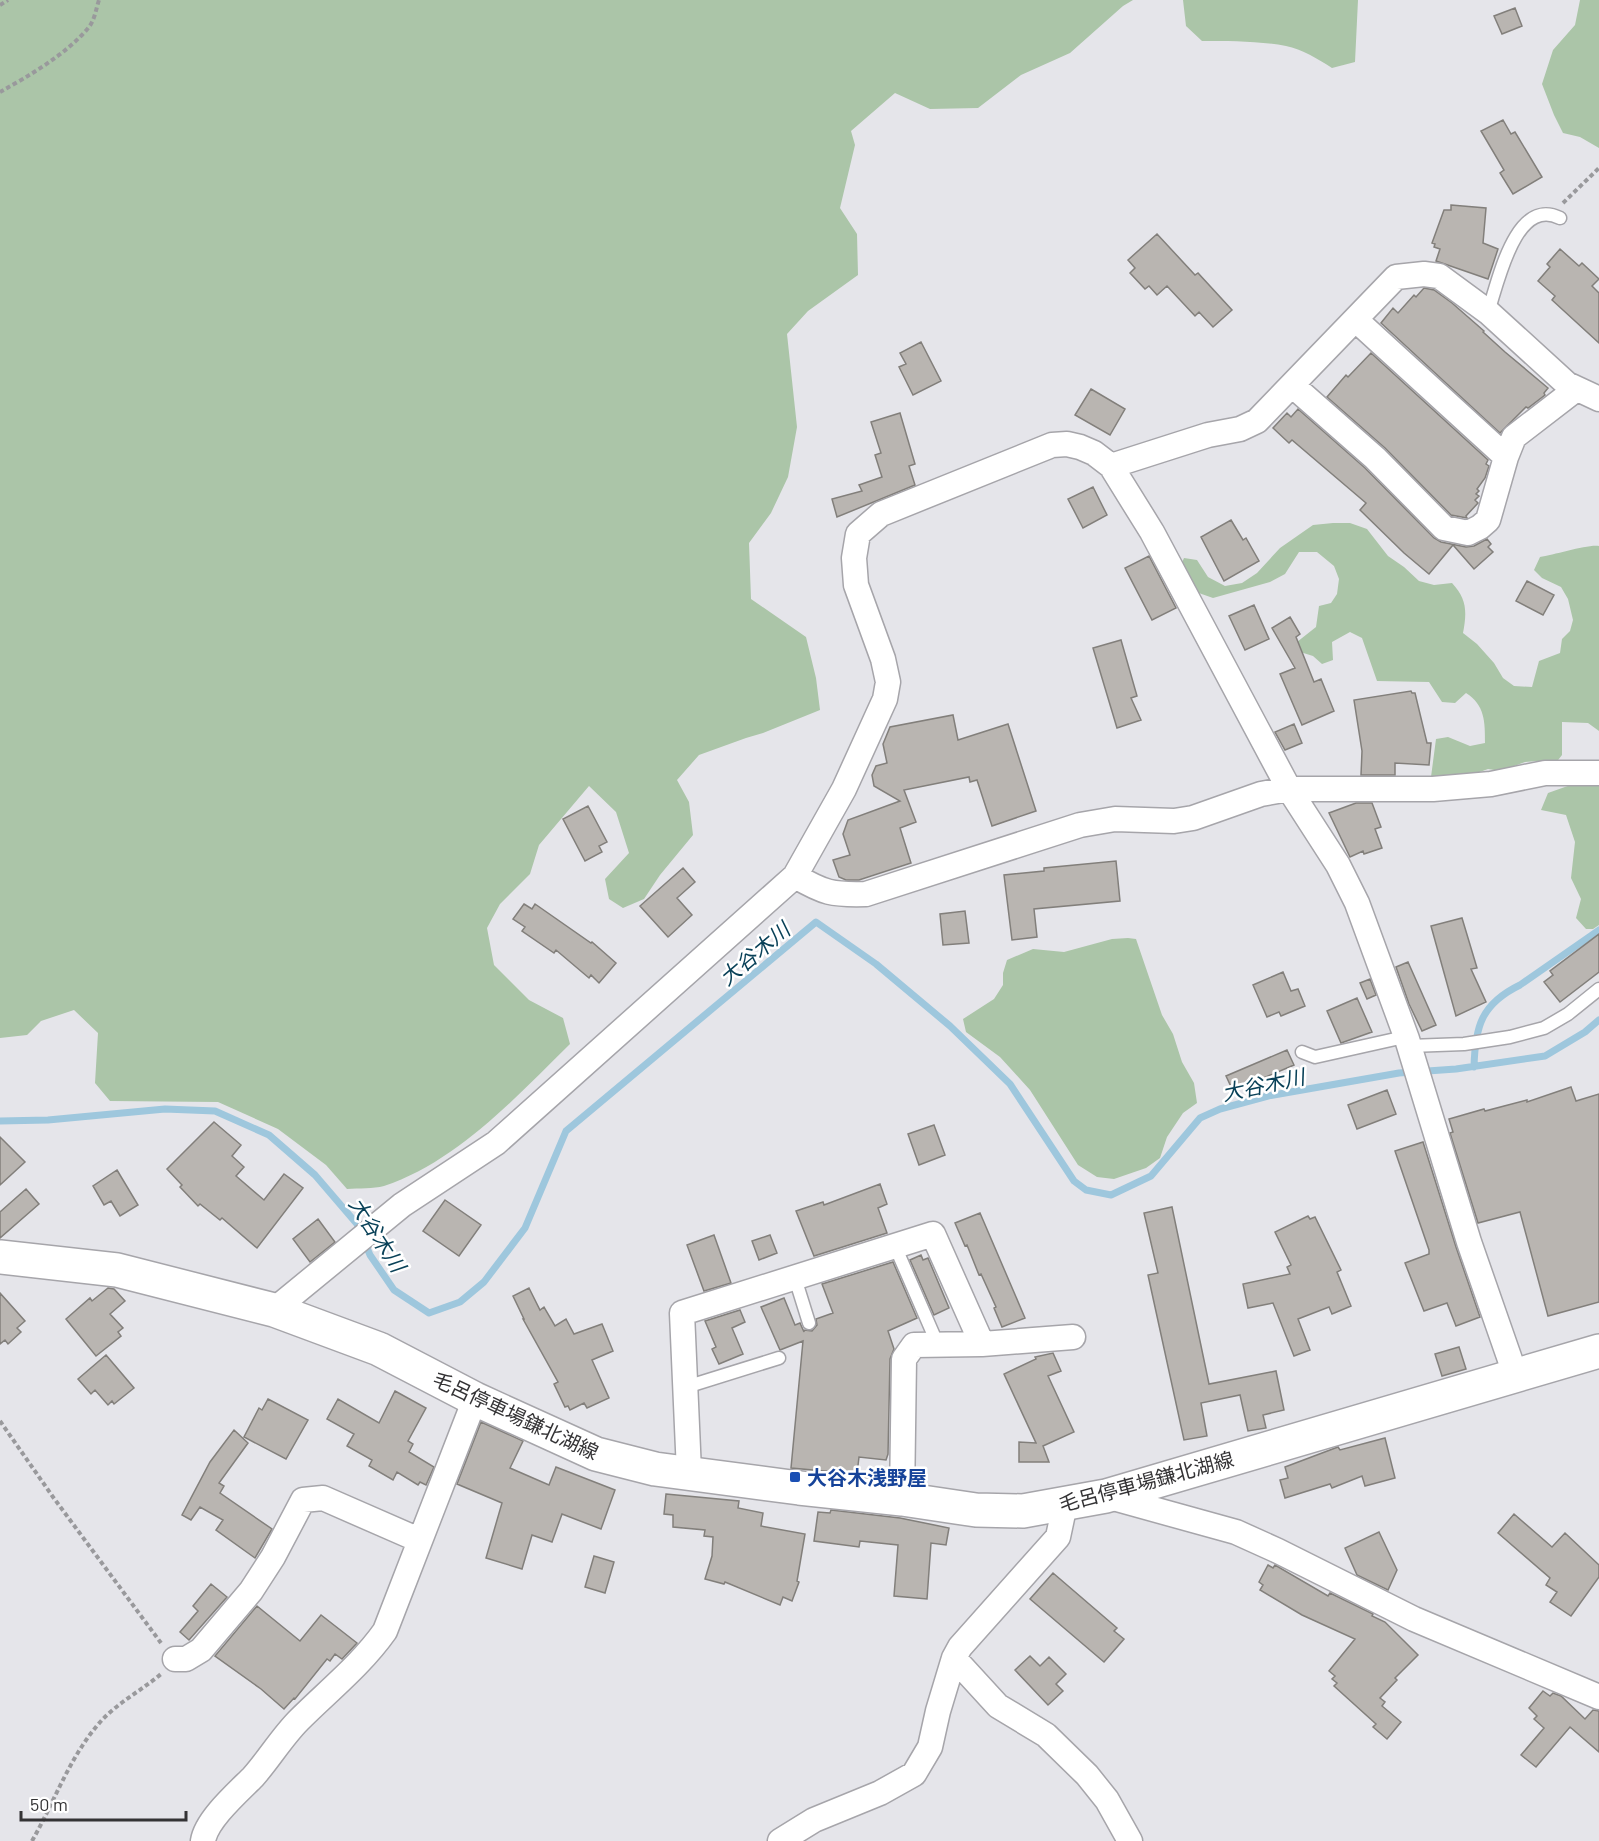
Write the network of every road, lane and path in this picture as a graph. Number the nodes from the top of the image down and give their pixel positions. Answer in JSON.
{"nodes":[{"id":1,"x":8,"y":0,"type":"edge"},
{"id":2,"x":99,"y":0,"type":"edge"},
{"id":3,"x":0,"y":5,"type":"edge"},
{"id":4,"x":0,"y":92,"type":"edge"},
{"id":5,"x":1599,"y":168,"type":"edge"},
{"id":6,"x":1572,"y":193,"type":"dead end"},
{"id":7,"x":1560,"y":218,"type":"dead end"},
{"id":8,"x":1488,"y":312,"type":"junction"},
{"id":9,"x":1356,"y":320,"type":"junction"},
{"id":10,"x":1292,"y":386,"type":"junction"},
{"id":11,"x":1575,"y":390,"type":"junction"},
{"id":12,"x":1599,"y":399,"type":"edge"},
{"id":13,"x":1506,"y":457,"type":"junction"},
{"id":14,"x":1111,"y":466,"type":"junction"},
{"id":15,"x":1599,"y":773,"type":"edge"},
{"id":16,"x":1289,"y":789,"type":"junction"},
{"id":17,"x":795,"y":876,"type":"junction"},
{"id":18,"x":1599,"y":989,"type":"edge"},
{"id":19,"x":1410,"y":1047,"type":"junction"},
{"id":20,"x":1302,"y":1052,"type":"dead end"},
{"id":21,"x":895,"y":1246,"type":"junction"},
{"id":22,"x":0,"y":1257,"type":"edge"},
{"id":23,"x":795,"y":1278,"type":"junction"},
{"id":24,"x":274,"y":1310,"type":"junction"},
{"id":25,"x":809,"y":1323,"type":"dead end"},
{"id":26,"x":1073,"y":1337,"type":"dead end"},
{"id":27,"x":982,"y":1344,"type":"junction"},
{"id":28,"x":938,"y":1345,"type":"junction"},
{"id":29,"x":1599,"y":1351,"type":"edge"},
{"id":30,"x":779,"y":1358,"type":"dead end"},
{"id":31,"x":1515,"y":1374,"type":"junction"},
{"id":32,"x":686,"y":1387,"type":"junction"},
{"id":33,"x":475,"y":1399,"type":"junction"},
{"id":34,"x":0,"y":1421,"type":"edge"},
{"id":35,"x":689,"y":1472,"type":"junction"},
{"id":36,"x":1106,"y":1496,"type":"junction"},
{"id":37,"x":902,"y":1498,"type":"junction"},
{"id":38,"x":1065,"y":1504,"type":"junction"},
{"id":39,"x":419,"y":1540,"type":"junction"},
{"id":40,"x":954,"y":1658,"type":"junction"},
{"id":41,"x":176,"y":1659,"type":"junction"},
{"id":42,"x":1599,"y":1697,"type":"edge"},
{"id":43,"x":32,"y":1841,"type":"edge"},
{"id":44,"x":203,"y":1841,"type":"edge"},
{"id":45,"x":780,"y":1841,"type":"edge"},
{"id":46,"x":1131,"y":1841,"type":"edge"}],
"edges":[{"from":1,"to":3,"type":"path"},
{"from":2,"to":4,"type":"path"},
{"from":5,"to":6,"type":"path"},
{"from":7,"to":8,"type":"lane"},
{"from":8,"to":9,"type":"street"},
{"from":8,"to":11,"type":"street"},
{"from":9,"to":10,"type":"street"},
{"from":9,"to":13,"type":"street"},
{"from":10,"to":13,"type":"street"},
{"from":10,"to":14,"type":"street"},
{"from":11,"to":12,"type":"street"},
{"from":11,"to":13,"type":"street"},
{"from":14,"to":16,"type":"street"},
{"from":14,"to":17,"type":"street"},
{"from":15,"to":16,"type":"street"},
{"from":16,"to":17,"type":"street"},
{"from":16,"to":19,"type":"street"},
{"from":17,"to":24,"type":"street"},
{"from":18,"to":19,"type":"lane"},
{"from":19,"to":20,"type":"lane"},
{"from":19,"to":31,"type":"street"},
{"from":21,"to":23,"type":"street"},
{"from":21,"to":27,"type":"street"},
{"from":21,"to":28,"type":"lane"},
{"from":22,"to":24,"type":"main road","name":"毛呂停車場鎌北湖線"},
{"from":23,"to":25,"type":"lane"},
{"from":23,"to":32,"type":"street"},
{"from":24,"to":33,"type":"main road","name":"毛呂停車場鎌北湖線"},
{"from":26,"to":27,"type":"street"},
{"from":27,"to":28,"type":"street"},
{"from":28,"to":37,"type":"street"},
{"from":29,"to":31,"type":"main road","name":"毛呂停車場鎌北湖線"},
{"from":30,"to":32,"type":"lane"},
{"from":31,"to":36,"type":"main road","name":"毛呂停車場鎌北湖線"},
{"from":32,"to":35,"type":"street"},
{"from":33,"to":35,"type":"main road","name":"毛呂停車場鎌北湖線"},
{"from":33,"to":39,"type":"street"},
{"from":34,"to":41,"type":"path"},
{"from":35,"to":37,"type":"main road","name":"毛呂停車場鎌北湖線"},
{"from":36,"to":38,"type":"main road","name":"毛呂停車場鎌北湖線"},
{"from":36,"to":42,"type":"street"},
{"from":37,"to":38,"type":"main road","name":"毛呂停車場鎌北湖線"},
{"from":38,"to":40,"type":"street"},
{"from":39,"to":41,"type":"street"},
{"from":39,"to":44,"type":"street"},
{"from":40,"to":45,"type":"street"},
{"from":40,"to":46,"type":"street"},
{"from":41,"to":43,"type":"path"}]}
